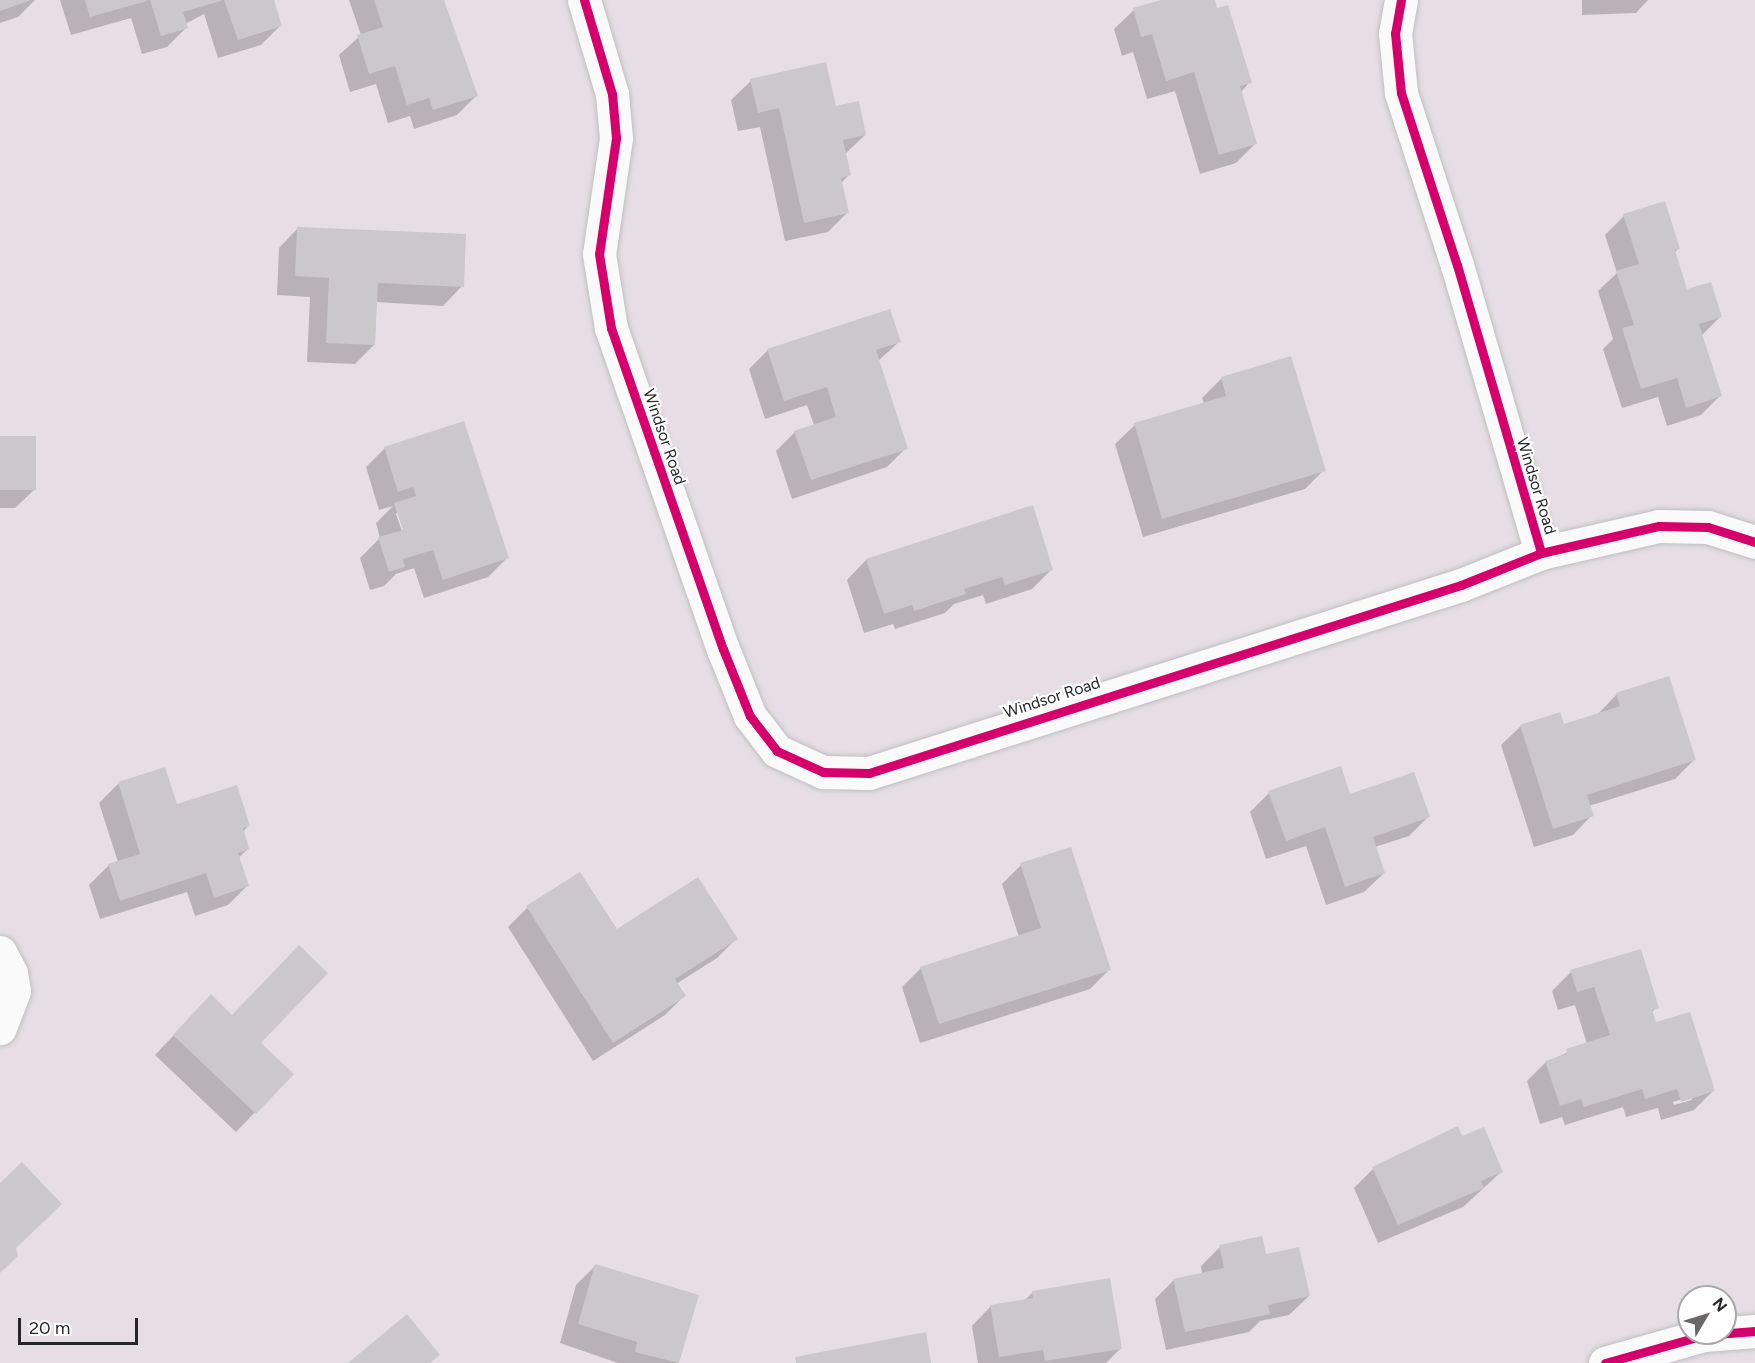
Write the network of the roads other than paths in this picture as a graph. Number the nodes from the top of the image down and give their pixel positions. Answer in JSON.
{"nodes":[{"id":1,"x":584,"y":0,"type":"edge"},
{"id":2,"x":1401,"y":0,"type":"edge"},
{"id":3,"x":1755,"y":542,"type":"edge"},
{"id":4,"x":1541,"y":553,"type":"junction"},
{"id":5,"x":0,"y":952,"type":"edge"},
{"id":6,"x":0,"y":1029,"type":"edge"},
{"id":7,"x":1755,"y":1330,"type":"edge"},
{"id":8,"x":1605,"y":1363,"type":"edge"}],
"edges":[{"from":1,"to":4,"type":"street","name":"Windsor Road"},
{"from":2,"to":4,"type":"street","name":"Windsor Road"},
{"from":3,"to":4,"type":"street"},
{"from":5,"to":6,"type":"street"},
{"from":7,"to":8,"type":"street"}]}
